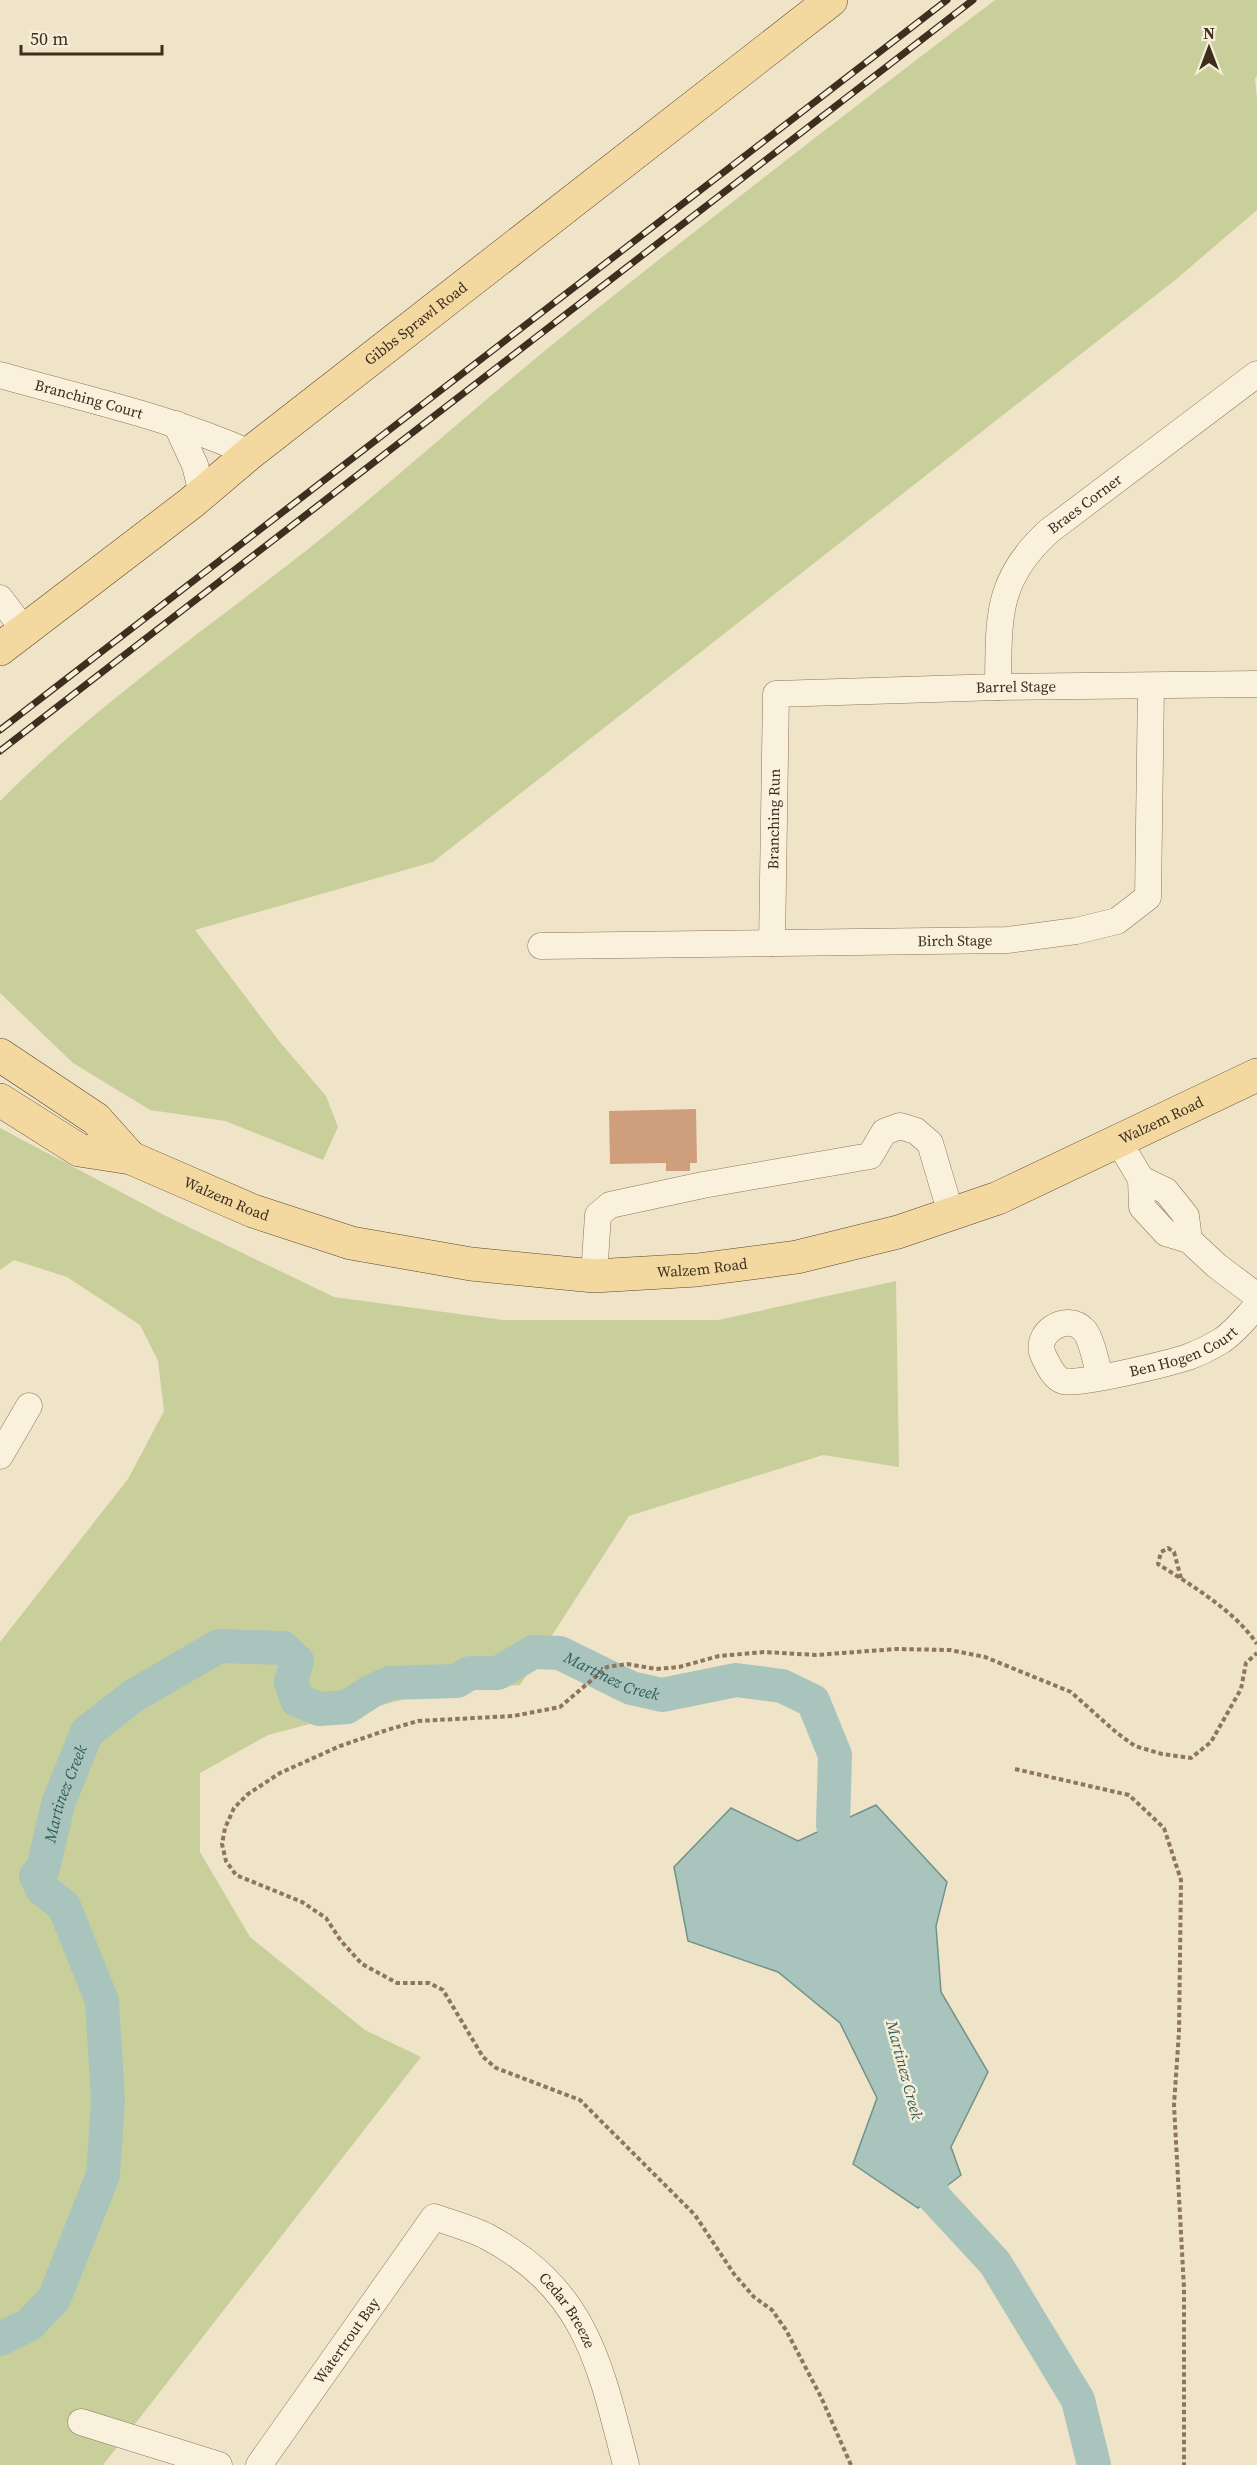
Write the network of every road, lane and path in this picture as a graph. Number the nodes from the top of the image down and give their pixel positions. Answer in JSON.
{"nodes":[{"id":1,"x":831,"y":0,"type":"edge"},
{"id":2,"x":1257,"y":374,"type":"edge"},
{"id":3,"x":0,"y":375,"type":"edge"},
{"id":4,"x":176,"y":424,"type":"junction"},
{"id":5,"x":250,"y":453,"type":"junction"},
{"id":6,"x":202,"y":494,"type":"junction"},
{"id":7,"x":0,"y":598,"type":"edge"},
{"id":8,"x":12,"y":640,"type":"edge"},
{"id":9,"x":1257,"y":684,"type":"edge"},
{"id":10,"x":1151,"y":686,"type":"junction"},
{"id":11,"x":998,"y":687,"type":"junction"},
{"id":12,"x":776,"y":694,"type":"joint"},
{"id":13,"x":772,"y":942,"type":"junction"},
{"id":14,"x":541,"y":946,"type":"dead end"},
{"id":15,"x":0,"y":1055,"type":"edge"},
{"id":16,"x":1257,"y":1075,"type":"edge"},
{"id":17,"x":0,"y":1101,"type":"edge"},
{"id":18,"x":1119,"y":1142,"type":"junction"},
{"id":19,"x":131,"y":1158,"type":"junction"},
{"id":20,"x":951,"y":1214,"type":"junction"},
{"id":21,"x":594,"y":1275,"type":"junction"},
{"id":22,"x":1257,"y":1296,"type":"edge"},
{"id":23,"x":1257,"y":1306,"type":"edge"},
{"id":24,"x":1100,"y":1377,"type":"dead end"},
{"id":25,"x":28,"y":1406,"type":"dead end"},
{"id":26,"x":0,"y":1456,"type":"edge"},
{"id":27,"x":1181,"y":1578,"type":"junction"},
{"id":28,"x":1257,"y":1644,"type":"edge"},
{"id":29,"x":1257,"y":1653,"type":"edge"},
{"id":30,"x":1015,"y":1769,"type":"dead end"},
{"id":31,"x":434,"y":2217,"type":"joint"},
{"id":32,"x":81,"y":2422,"type":"dead end"},
{"id":33,"x":219,"y":2465,"type":"edge"},
{"id":34,"x":259,"y":2465,"type":"edge"},
{"id":35,"x":626,"y":2465,"type":"edge"},
{"id":36,"x":851,"y":2465,"type":"edge"},
{"id":37,"x":1184,"y":2465,"type":"edge"}],
"edges":[{"from":1,"to":5,"type":"main road","name":"Gibbs Sprawl Road"},
{"from":2,"to":11,"type":"street","name":"Braes Corner"},
{"from":3,"to":4,"type":"street","name":"Branching Court"},
{"from":4,"to":5,"type":"street","name":"Branching Court"},
{"from":4,"to":6,"type":"street"},
{"from":5,"to":6,"type":"main road","name":"Gibbs Sprawl Road"},
{"from":6,"to":8,"type":"main road","name":"Gibbs Sprawl Road"},
{"from":7,"to":8,"type":"street"},
{"from":9,"to":10,"type":"street","name":"Barrel Stage"},
{"from":10,"to":11,"type":"street","name":"Barrel Stage"},
{"from":10,"to":13,"type":"street","name":"Birch Stage"},
{"from":11,"to":12,"type":"street","name":"Barrel Stage"},
{"from":12,"to":13,"type":"street","name":"Branching Run"},
{"from":13,"to":14,"type":"street","name":"Birch Stage"},
{"from":15,"to":19,"type":"main road","name":"Walzem Road"},
{"from":16,"to":18,"type":"main road","name":"Walzem Road"},
{"from":17,"to":19,"type":"main road","name":"Walzem Road"},
{"from":18,"to":20,"type":"main road","name":"Walzem Road"},
{"from":18,"to":22,"type":"street"},
{"from":19,"to":21,"type":"main road","name":"Walzem Road"},
{"from":20,"to":21,"type":"main road","name":"Walzem Road"},
{"from":20,"to":21,"type":"street"},
{"from":23,"to":24,"type":"street","name":"Ben Hogen Court"},
{"from":25,"to":26,"type":"street"},
{"from":27,"to":27,"type":"path"},
{"from":27,"to":28,"type":"path"},
{"from":29,"to":36,"type":"path"},
{"from":30,"to":37,"type":"path"},
{"from":31,"to":34,"type":"street","name":"Watertrout Bay"},
{"from":31,"to":35,"type":"street","name":"Cedar Breeze"},
{"from":32,"to":33,"type":"street"}]}
